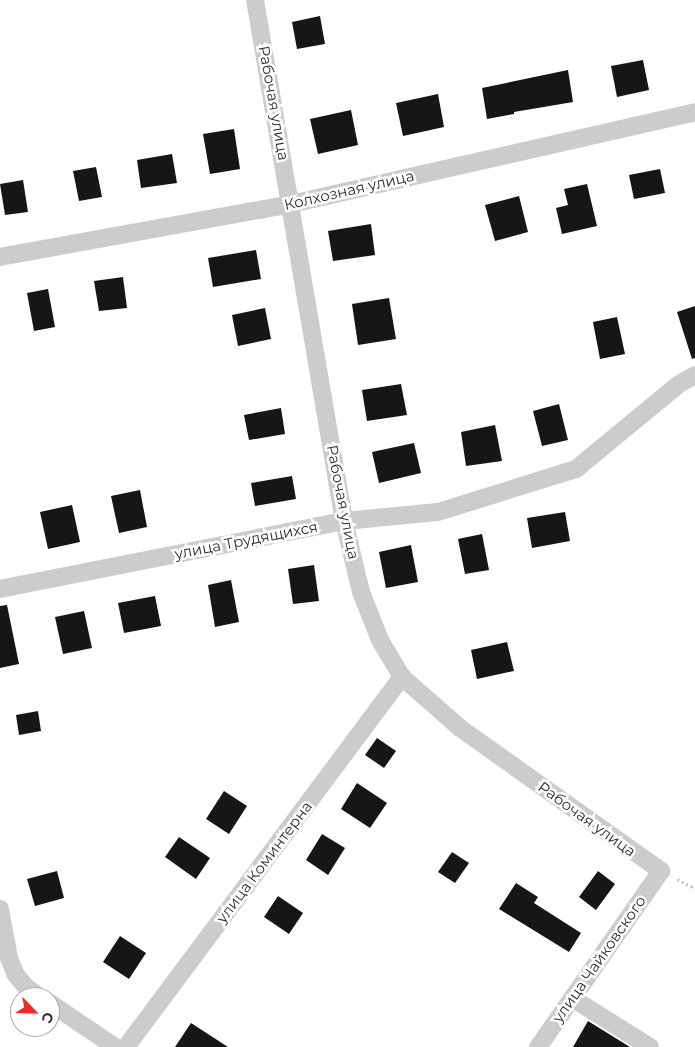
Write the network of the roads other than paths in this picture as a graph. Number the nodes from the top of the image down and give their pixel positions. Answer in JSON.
{"nodes":[{"id":1,"x":255,"y":0,"type":"edge"},
{"id":2,"x":695,"y":112,"type":"edge"},
{"id":3,"x":291,"y":204,"type":"junction"},
{"id":4,"x":0,"y":257,"type":"edge"},
{"id":5,"x":695,"y":375,"type":"edge"},
{"id":6,"x":344,"y":521,"type":"junction"},
{"id":7,"x":0,"y":589,"type":"edge"},
{"id":8,"x":402,"y":678,"type":"junction"},
{"id":9,"x":661,"y":871,"type":"joint"},
{"id":10,"x":0,"y":909,"type":"edge"},
{"id":11,"x":4,"y":960,"type":"edge"},
{"id":12,"x":26,"y":987,"type":"edge"},
{"id":13,"x":572,"y":998,"type":"junction"},
{"id":14,"x":60,"y":1010,"type":"edge"},
{"id":15,"x":114,"y":1047,"type":"edge"},
{"id":16,"x":126,"y":1047,"type":"edge"},
{"id":17,"x":538,"y":1047,"type":"edge"},
{"id":18,"x":650,"y":1047,"type":"edge"}],
"edges":[{"from":1,"to":3,"type":"street","name":"Рабочая улица"},
{"from":2,"to":3,"type":"street","name":"Колхозная улица"},
{"from":3,"to":4,"type":"street","name":"Колхозная улица"},
{"from":3,"to":6,"type":"street","name":"Рабочая улица"},
{"from":5,"to":6,"type":"street","name":"улица Трудящихся"},
{"from":6,"to":7,"type":"street","name":"улица Трудящихся"},
{"from":6,"to":8,"type":"street","name":"Рабочая улица"},
{"from":8,"to":9,"type":"street","name":"Рабочая улица"},
{"from":8,"to":16,"type":"street","name":"улица Коминтерна"},
{"from":9,"to":13,"type":"street","name":"улица Чайковского"},
{"from":10,"to":11,"type":"street"},
{"from":11,"to":12,"type":"street"},
{"from":13,"to":17,"type":"street","name":"улица Чайковского"},
{"from":13,"to":18,"type":"street"},
{"from":14,"to":15,"type":"street"}]}
